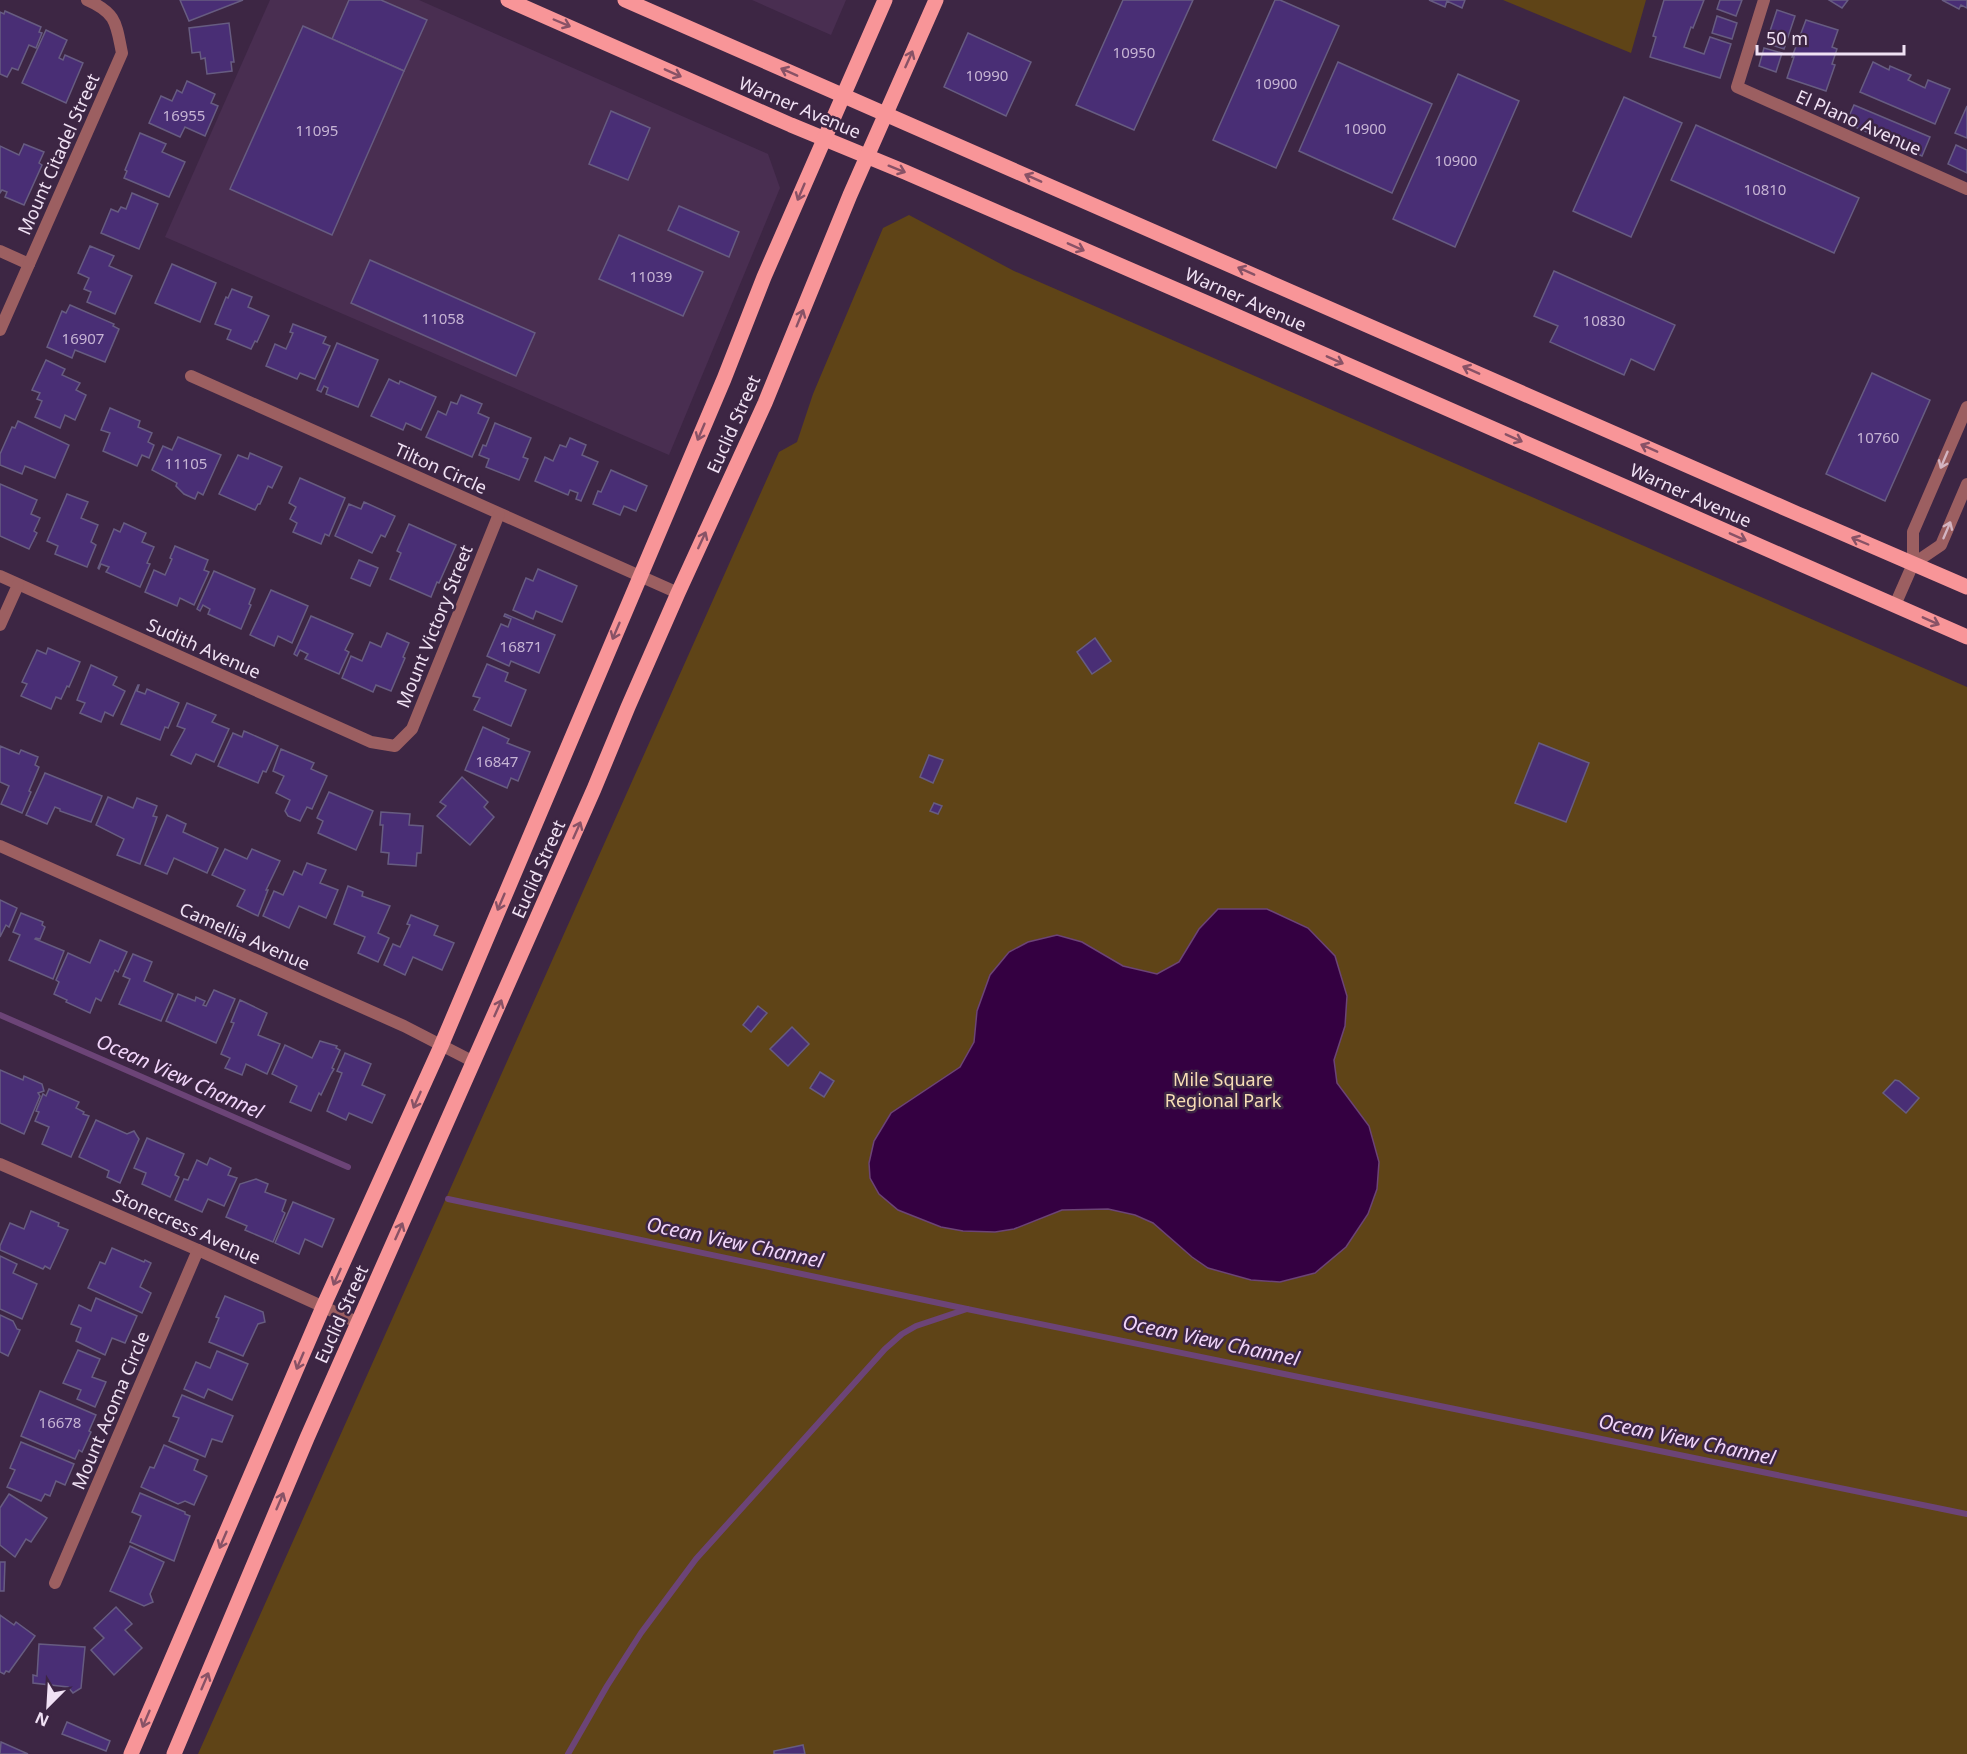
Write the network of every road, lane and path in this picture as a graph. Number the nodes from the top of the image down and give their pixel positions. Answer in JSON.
{"nodes":[{"id":1,"x":87,"y":0,"type":"edge"},
{"id":2,"x":508,"y":0,"type":"edge"},
{"id":3,"x":625,"y":0,"type":"edge"},
{"id":4,"x":885,"y":0,"type":"edge"},
{"id":5,"x":936,"y":0,"type":"edge"},
{"id":6,"x":1764,"y":0,"type":"edge"},
{"id":7,"x":843,"y":95,"type":"junction"},
{"id":8,"x":885,"y":113,"type":"junction"},
{"id":9,"x":824,"y":138,"type":"junction"},
{"id":10,"x":867,"y":157,"type":"junction"},
{"id":11,"x":1967,"y":189,"type":"edge"},
{"id":12,"x":0,"y":251,"type":"edge"},
{"id":13,"x":29,"y":264,"type":"junction"},
{"id":14,"x":0,"y":330,"type":"edge"},
{"id":15,"x":190,"y":376,"type":"dead end"},
{"id":16,"x":1967,"y":407,"type":"edge"},
{"id":17,"x":1967,"y":484,"type":"edge"},
{"id":18,"x":499,"y":514,"type":"junction"},
{"id":19,"x":1913,"y":564,"type":"junction"},
{"id":20,"x":0,"y":576,"type":"edge"},
{"id":21,"x":639,"y":577,"type":"junction"},
{"id":22,"x":18,"y":585,"type":"junction"},
{"id":23,"x":1967,"y":587,"type":"edge"},
{"id":24,"x":678,"y":593,"type":"junction"},
{"id":25,"x":1895,"y":605,"type":"junction"},
{"id":26,"x":0,"y":625,"type":"edge"},
{"id":27,"x":1967,"y":637,"type":"edge"},
{"id":28,"x":395,"y":746,"type":"joint"},
{"id":29,"x":0,"y":846,"type":"edge"},
{"id":30,"x":441,"y":1046,"type":"junction"},
{"id":31,"x":474,"y":1062,"type":"junction"},
{"id":32,"x":0,"y":1164,"type":"edge"},
{"id":33,"x":198,"y":1250,"type":"junction"},
{"id":34,"x":323,"y":1307,"type":"junction"},
{"id":35,"x":359,"y":1323,"type":"junction"},
{"id":36,"x":55,"y":1584,"type":"dead end"},
{"id":37,"x":131,"y":1754,"type":"edge"},
{"id":38,"x":174,"y":1754,"type":"edge"}],
"edges":[{"from":1,"to":13,"type":"street","name":"Mount Citadel Street"},
{"from":2,"to":9,"type":"main road","name":"Warner Avenue","one_way":true},
{"from":7,"to":3,"type":"main road","name":"Warner Avenue","one_way":true},
{"from":4,"to":7,"type":"main road","name":"Euclid Street"},
{"from":8,"to":5,"type":"main road","name":"Euclid Street","one_way":true},
{"from":6,"to":11,"type":"street","name":"El Plano Avenue"},
{"from":7,"to":8,"type":"main road","name":"Warner Avenue"},
{"from":7,"to":9,"type":"main road","name":"Euclid Street"},
{"from":8,"to":10,"type":"main road","name":"Euclid Street"},
{"from":19,"to":8,"type":"main road","name":"Warner Avenue","one_way":true},
{"from":9,"to":10,"type":"main road","name":"Warner Avenue"},
{"from":9,"to":21,"type":"main road","name":"Euclid Street","one_way":true},
{"from":24,"to":10,"type":"main road","name":"Euclid Street","one_way":true},
{"from":10,"to":25,"type":"main road","name":"Warner Avenue","one_way":true},
{"from":12,"to":13,"type":"street"},
{"from":13,"to":14,"type":"street","name":"Mount Citadel Street"},
{"from":15,"to":18,"type":"street","name":"Tilton Circle"},
{"from":16,"to":19,"type":"street","one_way":true},
{"from":19,"to":17,"type":"street","one_way":true},
{"from":18,"to":21,"type":"street","name":"Tilton Circle"},
{"from":18,"to":28,"type":"street","name":"Mount Victory Street"},
{"from":19,"to":23,"type":"main road","name":"Warner Avenue"},
{"from":19,"to":25,"type":"street"},
{"from":20,"to":22,"type":"street","name":"Sudith Avenue"},
{"from":21,"to":24,"type":"street","name":"Tilton Circle"},
{"from":21,"to":30,"type":"main road","name":"Euclid Street","one_way":true},
{"from":22,"to":26,"type":"street"},
{"from":22,"to":28,"type":"street","name":"Sudith Avenue"},
{"from":31,"to":24,"type":"main road","name":"Euclid Street","one_way":true},
{"from":25,"to":27,"type":"main road","name":"Warner Avenue","one_way":true},
{"from":29,"to":30,"type":"street","name":"Camellia Avenue"},
{"from":30,"to":31,"type":"street","name":"Camellia Avenue"},
{"from":30,"to":34,"type":"main road","name":"Euclid Street","one_way":true},
{"from":35,"to":31,"type":"main road","name":"Euclid Street","one_way":true},
{"from":32,"to":33,"type":"street","name":"Stonecress Avenue"},
{"from":33,"to":34,"type":"street","name":"Stonecress Avenue"},
{"from":33,"to":36,"type":"street","name":"Mount Acoma Circle"},
{"from":34,"to":35,"type":"street","name":"Stonecress Avenue"},
{"from":34,"to":37,"type":"main road","name":"Euclid Street","one_way":true},
{"from":38,"to":35,"type":"main road","name":"Euclid Street","one_way":true}]}
